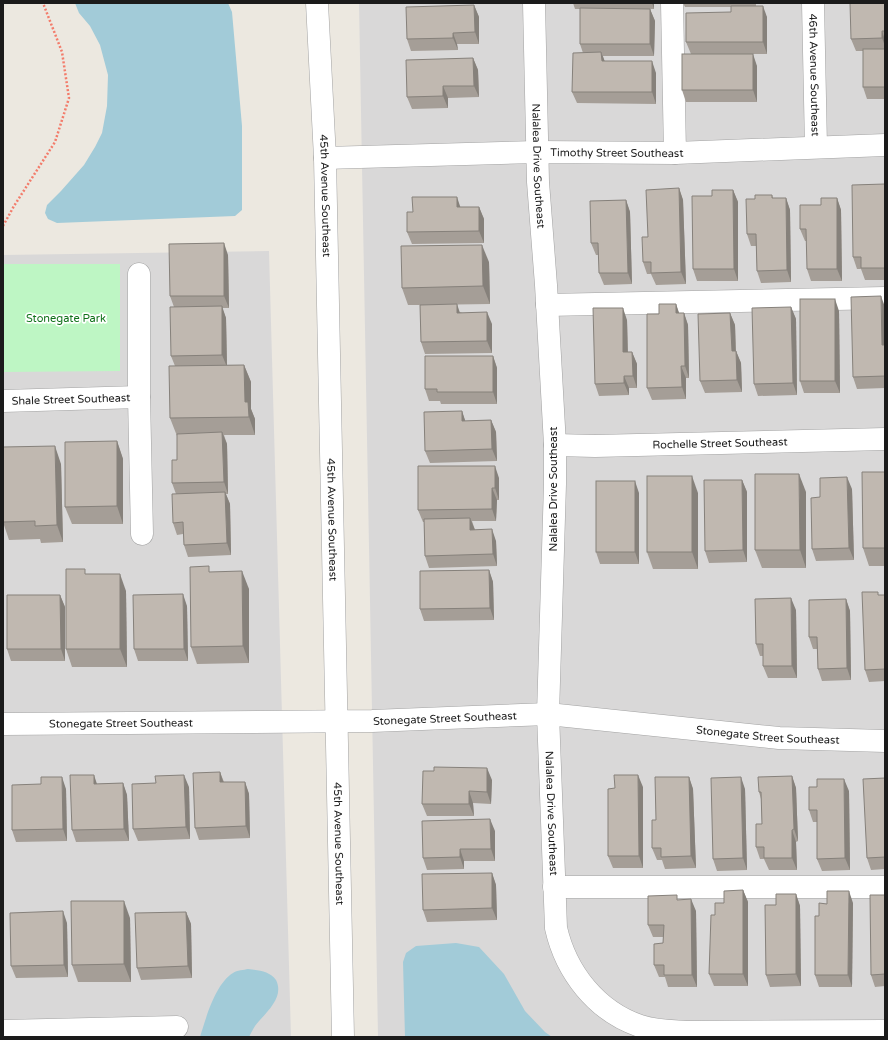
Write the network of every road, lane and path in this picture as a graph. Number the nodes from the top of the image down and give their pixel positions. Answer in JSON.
{"nodes":[{"id":1,"x":43,"y":3,"type":"edge"},
{"id":2,"x":317,"y":3,"type":"edge"},
{"id":3,"x":534,"y":3,"type":"edge"},
{"id":4,"x":672,"y":3,"type":"edge"},
{"id":5,"x":813,"y":3,"type":"edge"},
{"id":6,"x":885,"y":145,"type":"edge"},
{"id":7,"x":816,"y":147,"type":"junction"},
{"id":8,"x":537,"y":152,"type":"junction"},
{"id":9,"x":675,"y":153,"type":"junction"},
{"id":10,"x":325,"y":158,"type":"junction"},
{"id":11,"x":3,"y":226,"type":"edge"},
{"id":12,"x":139,"y":274,"type":"dead end"},
{"id":13,"x":885,"y":298,"type":"edge"},
{"id":14,"x":547,"y":305,"type":"junction"},
{"id":15,"x":139,"y":397,"type":"junction"},
{"id":16,"x":3,"y":401,"type":"edge"},
{"id":17,"x":885,"y":439,"type":"edge"},
{"id":18,"x":555,"y":445,"type":"junction"},
{"id":19,"x":142,"y":534,"type":"dead end"},
{"id":20,"x":548,"y":714,"type":"junction"},
{"id":21,"x":336,"y":722,"type":"junction"},
{"id":22,"x":3,"y":724,"type":"edge"},
{"id":23,"x":885,"y":742,"type":"edge"},
{"id":24,"x":554,"y":887,"type":"junction"},
{"id":25,"x":885,"y":887,"type":"edge"},
{"id":26,"x":177,"y":1027,"type":"dead end"},
{"id":27,"x":3,"y":1031,"type":"edge"},
{"id":28,"x":885,"y":1031,"type":"edge"},
{"id":29,"x":343,"y":1037,"type":"edge"}],
"edges":[{"from":1,"to":11,"type":"path"},
{"from":2,"to":10,"type":"street","name":"45th Avenue Southeast"},
{"from":3,"to":8,"type":"street","name":"Nalalea Drive Southeast"},
{"from":4,"to":9,"type":"street"},
{"from":5,"to":7,"type":"street","name":"46th Avenue Southeast"},
{"from":6,"to":7,"type":"street","name":"Timothy Street Southeast"},
{"from":7,"to":9,"type":"street","name":"Timothy Street Southeast"},
{"from":8,"to":9,"type":"street","name":"Timothy Street Southeast"},
{"from":8,"to":10,"type":"street","name":"Timothy Street Southeast"},
{"from":8,"to":14,"type":"street","name":"Nalalea Drive Southeast"},
{"from":10,"to":21,"type":"street","name":"45th Avenue Southeast"},
{"from":12,"to":15,"type":"street"},
{"from":13,"to":14,"type":"street"},
{"from":14,"to":18,"type":"street","name":"Nalalea Drive Southeast"},
{"from":15,"to":16,"type":"street","name":"Shale Street Southeast"},
{"from":15,"to":19,"type":"street"},
{"from":17,"to":18,"type":"street","name":"Rochelle Street Southeast"},
{"from":18,"to":20,"type":"street","name":"Nalalea Drive Southeast"},
{"from":20,"to":21,"type":"street","name":"Stonegate Street Southeast"},
{"from":20,"to":23,"type":"street","name":"Stonegate Street Southeast"},
{"from":20,"to":24,"type":"street","name":"Nalalea Drive Southeast"},
{"from":21,"to":22,"type":"street","name":"Stonegate Street Southeast"},
{"from":21,"to":29,"type":"street","name":"45th Avenue Southeast"},
{"from":24,"to":25,"type":"street"},
{"from":24,"to":28,"type":"street","name":"Nalalea Drive Southeast"},
{"from":26,"to":27,"type":"street"}]}
